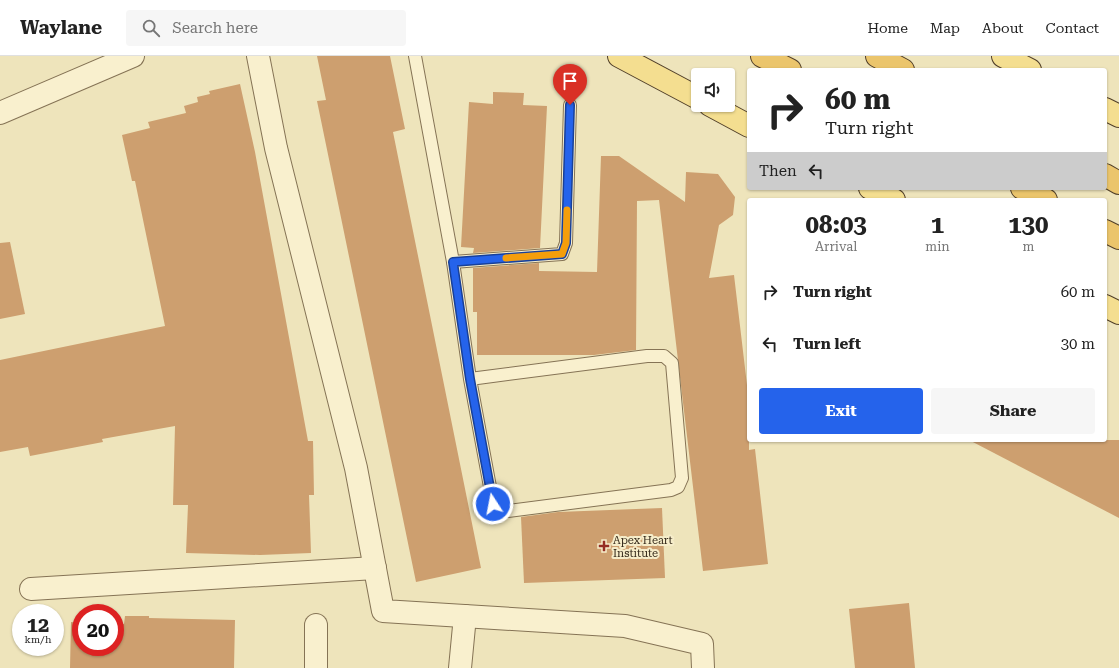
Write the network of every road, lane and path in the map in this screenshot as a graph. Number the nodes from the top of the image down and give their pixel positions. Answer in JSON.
{"nodes":[{"id":1,"x":133,"y":56,"type":"edge"},
{"id":2,"x":258,"y":56,"type":"edge"},
{"id":3,"x":415,"y":56,"type":"edge"},
{"id":4,"x":619,"y":56,"type":"edge"},
{"id":5,"x":762,"y":56,"type":"edge"},
{"id":6,"x":876,"y":56,"type":"edge"},
{"id":7,"x":1003,"y":56,"type":"edge"},
{"id":8,"x":786,"y":68,"type":"edge"},
{"id":9,"x":899,"y":68,"type":"edge"},
{"id":10,"x":1026,"y":68,"type":"edge"},
{"id":11,"x":691,"y":94,"type":"edge"},
{"id":12,"x":570,"y":105,"type":"dead end"},
{"id":13,"x":1107,"y":110,"type":"edge"},
{"id":14,"x":723,"y":112,"type":"edge"},
{"id":15,"x":0,"y":113,"type":"edge"},
{"id":16,"x":1119,"y":116,"type":"edge"},
{"id":17,"x":747,"y":125,"type":"edge"},
{"id":18,"x":1107,"y":176,"type":"edge"},
{"id":19,"x":1119,"y":183,"type":"edge"},
{"id":20,"x":874,"y":190,"type":"edge"},
{"id":21,"x":1026,"y":190,"type":"edge"},
{"id":22,"x":890,"y":198,"type":"edge"},
{"id":23,"x":1042,"y":198,"type":"edge"},
{"id":24,"x":1107,"y":232,"type":"edge"},
{"id":25,"x":1119,"y":238,"type":"edge"},
{"id":26,"x":453,"y":262,"type":"junction"},
{"id":27,"x":1107,"y":307,"type":"edge"},
{"id":28,"x":1119,"y":313,"type":"edge"},
{"id":29,"x":470,"y":379,"type":"junction"},
{"id":30,"x":375,"y":568,"type":"junction"},
{"id":31,"x":31,"y":589,"type":"dead end"},
{"id":32,"x":465,"y":616,"type":"junction"},
{"id":33,"x":316,"y":626,"type":"dead end"},
{"id":34,"x":316,"y":668,"type":"edge"},
{"id":35,"x":460,"y":668,"type":"edge"},
{"id":36,"x":703,"y":668,"type":"edge"}],
"edges":[{"from":1,"to":15,"type":"street"},
{"from":2,"to":30,"type":"street"},
{"from":3,"to":26,"type":"lane"},
{"from":4,"to":11,"type":"main road"},
{"from":5,"to":8,"type":"highway"},
{"from":6,"to":9,"type":"highway"},
{"from":7,"to":10,"type":"main road"},
{"from":12,"to":26,"type":"lane"},
{"from":13,"to":16,"type":"main road"},
{"from":14,"to":17,"type":"main road"},
{"from":18,"to":19,"type":"highway"},
{"from":20,"to":22,"type":"main road"},
{"from":21,"to":23,"type":"highway"},
{"from":24,"to":25,"type":"highway"},
{"from":26,"to":29,"type":"lane"},
{"from":27,"to":28,"type":"main road"},
{"from":29,"to":29,"type":"lane"},
{"from":30,"to":31,"type":"street"},
{"from":30,"to":32,"type":"street"},
{"from":32,"to":35,"type":"street"},
{"from":32,"to":36,"type":"street"},
{"from":33,"to":34,"type":"street"}]}
